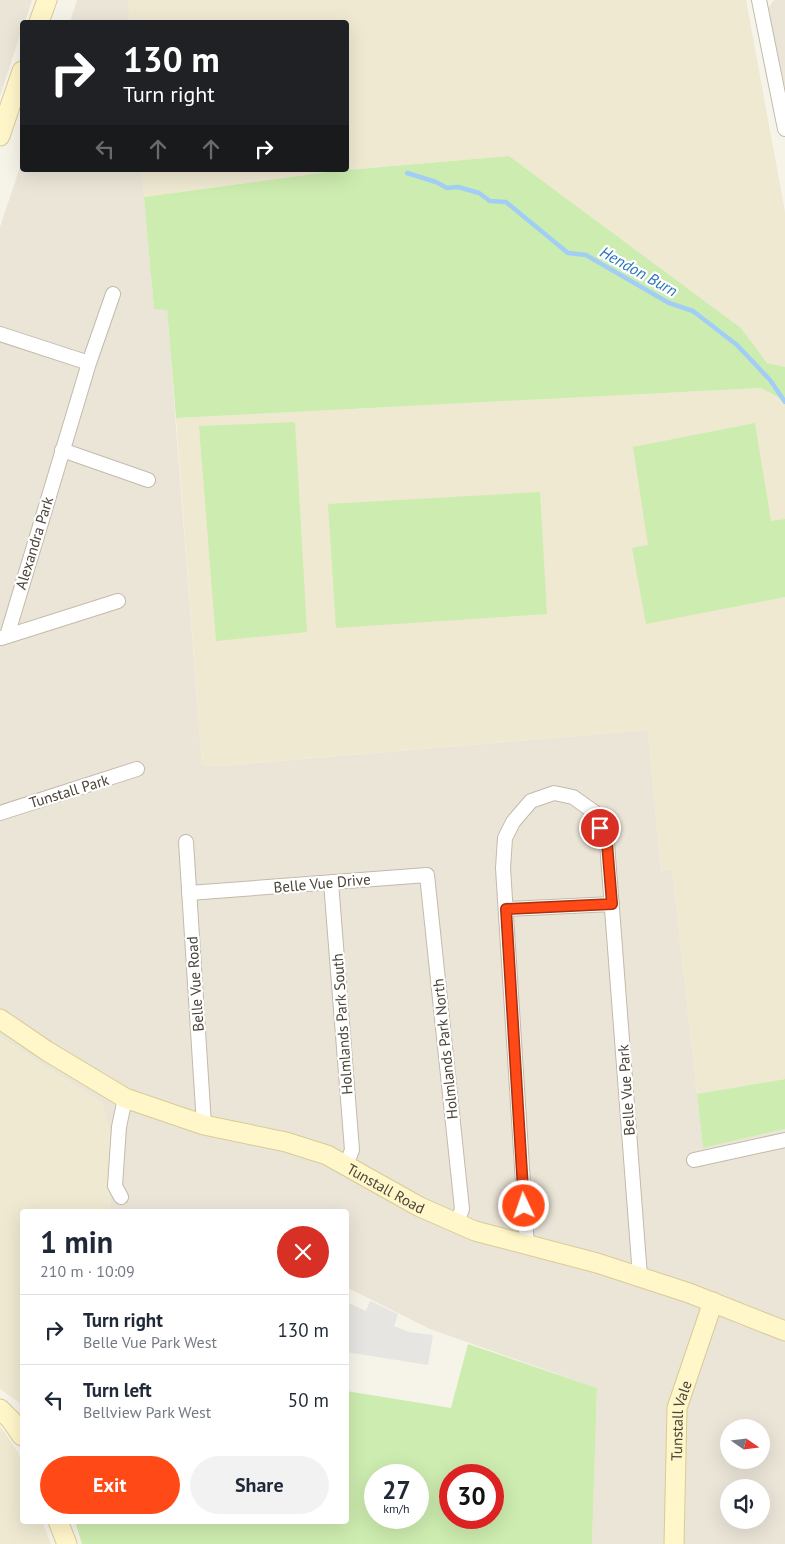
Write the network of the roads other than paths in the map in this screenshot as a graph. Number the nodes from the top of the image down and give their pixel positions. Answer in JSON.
{"nodes":[{"id":1,"x":47,"y":0,"type":"edge"},
{"id":2,"x":759,"y":0,"type":"edge"},
{"id":3,"x":40,"y":20,"type":"edge"},
{"id":4,"x":20,"y":77,"type":"edge"},
{"id":5,"x":783,"y":111,"type":"edge"},
{"id":6,"x":785,"y":130,"type":"edge"},
{"id":7,"x":0,"y":136,"type":"edge"},
{"id":8,"x":112,"y":294,"type":"dead end"},
{"id":9,"x":0,"y":334,"type":"edge"},
{"id":10,"x":89,"y":363,"type":"junction"},
{"id":11,"x":62,"y":450,"type":"junction"},
{"id":12,"x":148,"y":480,"type":"dead end"},
{"id":13,"x":118,"y":600,"type":"dead end"},
{"id":14,"x":3,"y":637,"type":"edge"},
{"id":15,"x":137,"y":770,"type":"dead end"},
{"id":16,"x":0,"y":813,"type":"edge"},
{"id":17,"x":186,"y":842,"type":"dead end"},
{"id":18,"x":427,"y":874,"type":"joint"},
{"id":19,"x":332,"y":882,"type":"junction"},
{"id":20,"x":189,"y":893,"type":"junction"},
{"id":21,"x":612,"y":904,"type":"junction"},
{"id":22,"x":506,"y":909,"type":"junction"},
{"id":23,"x":0,"y":1019,"type":"edge"},
{"id":24,"x":126,"y":1098,"type":"junction"},
{"id":25,"x":204,"y":1125,"type":"junction"},
{"id":26,"x":785,"y":1140,"type":"edge"},
{"id":27,"x":694,"y":1160,"type":"dead end"},
{"id":28,"x":346,"y":1165,"type":"junction"},
{"id":29,"x":122,"y":1197,"type":"dead end"},
{"id":30,"x":457,"y":1223,"type":"junction"},
{"id":31,"x":527,"y":1246,"type":"junction"},
{"id":32,"x":640,"y":1276,"type":"junction"},
{"id":33,"x":713,"y":1302,"type":"junction"},
{"id":34,"x":785,"y":1332,"type":"edge"},
{"id":35,"x":0,"y":1408,"type":"edge"},
{"id":36,"x":20,"y":1433,"type":"edge"},
{"id":37,"x":59,"y":1524,"type":"edge"},
{"id":38,"x":67,"y":1544,"type":"edge"},
{"id":39,"x":674,"y":1544,"type":"edge"}],
"edges":[{"from":1,"to":3,"type":"street"},
{"from":2,"to":5,"type":"street"},
{"from":4,"to":7,"type":"street"},
{"from":5,"to":6,"type":"street"},
{"from":8,"to":10,"type":"street","name":"Alexandra Park"},
{"from":9,"to":10,"type":"street"},
{"from":10,"to":11,"type":"street","name":"Alexandra Park"},
{"from":11,"to":12,"type":"street"},
{"from":11,"to":14,"type":"street","name":"Alexandra Park"},
{"from":13,"to":14,"type":"street","name":"Alexandra Park"},
{"from":15,"to":16,"type":"street","name":"Tunstall Park"},
{"from":17,"to":20,"type":"street","name":"Belle Vue Road"},
{"from":18,"to":19,"type":"street","name":"Belle Vue Drive"},
{"from":18,"to":30,"type":"street","name":"Holmlands Park North"},
{"from":19,"to":20,"type":"street","name":"Belle Vue Drive"},
{"from":19,"to":28,"type":"street","name":"Holmlands Park South"},
{"from":20,"to":25,"type":"street","name":"Belle Vue Road"},
{"from":21,"to":22,"type":"street"},
{"from":21,"to":22,"type":"street"},
{"from":21,"to":32,"type":"street","name":"Belle Vue Park"},
{"from":22,"to":31,"type":"street"},
{"from":23,"to":24,"type":"street","name":"Tunstall Road"},
{"from":24,"to":25,"type":"street","name":"Tunstall Road"},
{"from":24,"to":29,"type":"street"},
{"from":25,"to":28,"type":"street","name":"Tunstall Road"},
{"from":26,"to":27,"type":"street"},
{"from":28,"to":30,"type":"street","name":"Tunstall Road"},
{"from":30,"to":31,"type":"street","name":"Tunstall Road"},
{"from":31,"to":32,"type":"street","name":"Tunstall Road"},
{"from":32,"to":33,"type":"street","name":"Tunstall Road"},
{"from":33,"to":34,"type":"street","name":"Tunstall Road"},
{"from":33,"to":39,"type":"street","name":"Tunstall Vale"},
{"from":35,"to":36,"type":"street"},
{"from":37,"to":38,"type":"street"}]}
